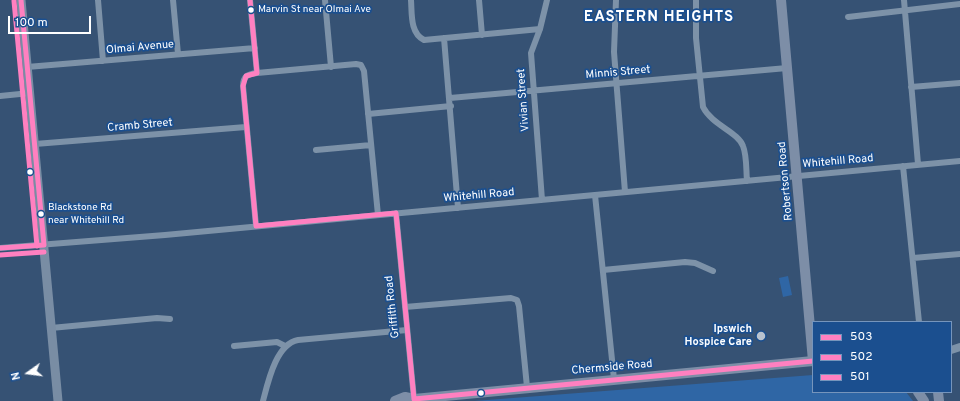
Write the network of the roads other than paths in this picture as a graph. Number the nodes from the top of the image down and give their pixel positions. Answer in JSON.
{"nodes":[{"id":1,"x":21,"y":0,"type":"edge"},
{"id":2,"x":98,"y":0,"type":"edge"},
{"id":3,"x":173,"y":0,"type":"edge"},
{"id":4,"x":250,"y":0,"type":"edge"},
{"id":5,"x":325,"y":0,"type":"edge"},
{"id":6,"x":411,"y":0,"type":"edge"},
{"id":7,"x":479,"y":0,"type":"edge"},
{"id":8,"x":547,"y":0,"type":"edge"},
{"id":9,"x":616,"y":0,"type":"edge"},
{"id":10,"x":696,"y":0,"type":"edge"},
{"id":11,"x":781,"y":0,"type":"edge"},
{"id":12,"x":904,"y":0,"type":"edge"},
{"id":13,"x":960,"y":4,"type":"edge"},
{"id":14,"x":905,"y":9,"type":"junction"},
{"id":15,"x":848,"y":17,"type":"dead end"},
{"id":16,"x":540,"y":29,"type":"junction"},
{"id":17,"x":482,"y":34,"type":"junction"},
{"id":18,"x":444,"y":38,"type":"junction"},
{"id":19,"x":255,"y":48,"type":"junction"},
{"id":20,"x":178,"y":54,"type":"junction"},
{"id":21,"x":103,"y":61,"type":"junction"},
{"id":22,"x":28,"y":67,"type":"junction"},
{"id":23,"x":330,"y":67,"type":"junction"},
{"id":24,"x":788,"y":68,"type":"junction"},
{"id":25,"x":257,"y":73,"type":"junction"},
{"id":26,"x":700,"y":75,"type":"junction"},
{"id":27,"x":616,"y":83,"type":"junction"},
{"id":28,"x":960,"y":83,"type":"edge"},
{"id":29,"x":911,"y":87,"type":"junction"},
{"id":30,"x":533,"y":90,"type":"junction"},
{"id":31,"x":30,"y":93,"type":"junction"},
{"id":32,"x":0,"y":96,"type":"edge"},
{"id":33,"x":450,"y":98,"type":"junction"},
{"id":34,"x":450,"y":106,"type":"junction"},
{"id":35,"x":368,"y":114,"type":"junction"},
{"id":36,"x":246,"y":127,"type":"junction"},
{"id":37,"x":35,"y":144,"type":"junction"},
{"id":38,"x":371,"y":145,"type":"junction"},
{"id":39,"x":316,"y":150,"type":"dead end"},
{"id":40,"x":960,"y":161,"type":"edge"},
{"id":41,"x":918,"y":164,"type":"junction"},
{"id":42,"x":903,"y":166,"type":"junction"},
{"id":43,"x":798,"y":176,"type":"junction"},
{"id":44,"x":746,"y":181,"type":"junction"},
{"id":45,"x":625,"y":192,"type":"junction"},
{"id":46,"x":595,"y":195,"type":"junction"},
{"id":47,"x":542,"y":200,"type":"junction"},
{"id":48,"x":458,"y":208,"type":"junction"},
{"id":49,"x":396,"y":213,"type":"junction"},
{"id":50,"x":378,"y":215,"type":"junction"},
{"id":51,"x":256,"y":226,"type":"junction"},
{"id":52,"x":44,"y":244,"type":"junction"},
{"id":53,"x":0,"y":248,"type":"edge"},
{"id":54,"x":960,"y":254,"type":"edge"},
{"id":55,"x":913,"y":258,"type":"junction"},
{"id":56,"x":603,"y":270,"type":"junction"},
{"id":57,"x":713,"y":271,"type":"dead end"},
{"id":58,"x":404,"y":307,"type":"junction"},
{"id":59,"x":170,"y":319,"type":"dead end"},
{"id":60,"x":918,"y":321,"type":"edge"},
{"id":61,"x":51,"y":328,"type":"junction"},
{"id":62,"x":407,"y":330,"type":"junction"},
{"id":63,"x":234,"y":346,"type":"dead end"},
{"id":64,"x":285,"y":346,"type":"junction"},
{"id":65,"x":812,"y":349,"type":"edge"},
{"id":66,"x":812,"y":361,"type":"edge"},
{"id":67,"x":614,"y":380,"type":"junction"},
{"id":68,"x":527,"y":387,"type":"junction"},
{"id":69,"x":919,"y":393,"type":"edge"},
{"id":70,"x":414,"y":400,"type":"edge"},
{"id":71,"x":58,"y":401,"type":"edge"},
{"id":72,"x":263,"y":401,"type":"edge"},
{"id":73,"x":395,"y":401,"type":"edge"},
{"id":74,"x":925,"y":401,"type":"edge"}],
"edges":[{"from":1,"to":22,"type":"main road"},
{"from":2,"to":21,"type":"street"},
{"from":3,"to":20,"type":"street"},
{"from":4,"to":19,"type":"street"},
{"from":5,"to":23,"type":"street"},
{"from":6,"to":18,"type":"street"},
{"from":7,"to":17,"type":"street"},
{"from":8,"to":16,"type":"street","name":"Vivian Street"},
{"from":9,"to":27,"type":"street"},
{"from":10,"to":26,"type":"street"},
{"from":11,"to":24,"type":"main road","name":"Robertson Road"},
{"from":12,"to":14,"type":"street"},
{"from":13,"to":14,"type":"street"},
{"from":14,"to":15,"type":"street"},
{"from":14,"to":29,"type":"street"},
{"from":16,"to":17,"type":"street"},
{"from":16,"to":30,"type":"street","name":"Vivian Street"},
{"from":17,"to":18,"type":"street"},
{"from":18,"to":33,"type":"street"},
{"from":19,"to":20,"type":"street","name":"Olmai Avenue"},
{"from":19,"to":25,"type":"street"},
{"from":20,"to":21,"type":"street","name":"Olmai Avenue"},
{"from":21,"to":22,"type":"street","name":"Olmai Avenue"},
{"from":22,"to":31,"type":"main road"},
{"from":23,"to":25,"type":"street"},
{"from":23,"to":35,"type":"street"},
{"from":24,"to":26,"type":"street","name":"Minnis Street"},
{"from":24,"to":43,"type":"main road","name":"Robertson Road"},
{"from":25,"to":36,"type":"street"},
{"from":26,"to":27,"type":"street","name":"Minnis Street"},
{"from":26,"to":44,"type":"street"},
{"from":27,"to":30,"type":"street","name":"Minnis Street"},
{"from":27,"to":45,"type":"street"},
{"from":28,"to":29,"type":"street"},
{"from":29,"to":41,"type":"street"},
{"from":30,"to":33,"type":"street","name":"Minnis Street"},
{"from":30,"to":47,"type":"street","name":"Vivian Street"},
{"from":31,"to":32,"type":"street"},
{"from":31,"to":37,"type":"main road"},
{"from":33,"to":34,"type":"street"},
{"from":34,"to":35,"type":"street"},
{"from":34,"to":48,"type":"street"},
{"from":35,"to":38,"type":"street"},
{"from":36,"to":37,"type":"street","name":"Cramb Street"},
{"from":36,"to":51,"type":"street"},
{"from":37,"to":52,"type":"main road"},
{"from":38,"to":39,"type":"street"},
{"from":38,"to":50,"type":"street"},
{"from":40,"to":41,"type":"street","name":"Whitehill Road"},
{"from":41,"to":42,"type":"street","name":"Whitehill Road"},
{"from":42,"to":43,"type":"street","name":"Whitehill Road"},
{"from":42,"to":55,"type":"street"},
{"from":43,"to":44,"type":"street","name":"Whitehill Road"},
{"from":43,"to":65,"type":"main road","name":"Robertson Road"},
{"from":44,"to":45,"type":"street","name":"Whitehill Road"},
{"from":45,"to":46,"type":"street","name":"Whitehill Road"},
{"from":46,"to":47,"type":"street","name":"Whitehill Road"},
{"from":46,"to":56,"type":"street"},
{"from":47,"to":48,"type":"street","name":"Whitehill Road"},
{"from":48,"to":49,"type":"street","name":"Whitehill Road"},
{"from":49,"to":50,"type":"street","name":"Whitehill Road"},
{"from":49,"to":58,"type":"street","name":"Griffith Road"},
{"from":50,"to":51,"type":"street","name":"Whitehill Road"},
{"from":51,"to":52,"type":"street","name":"Whitehill Road"},
{"from":52,"to":53,"type":"street","name":"Whitehill Road"},
{"from":52,"to":61,"type":"main road"},
{"from":54,"to":55,"type":"street"},
{"from":55,"to":60,"type":"street"},
{"from":56,"to":57,"type":"street"},
{"from":56,"to":67,"type":"street"},
{"from":58,"to":62,"type":"street","name":"Griffith Road"},
{"from":58,"to":68,"type":"street"},
{"from":59,"to":61,"type":"street"},
{"from":61,"to":71,"type":"main road"},
{"from":62,"to":64,"type":"street"},
{"from":62,"to":70,"type":"street","name":"Griffith Road"},
{"from":63,"to":64,"type":"street"},
{"from":64,"to":72,"type":"street"},
{"from":66,"to":67,"type":"main road","name":"Chermside Road"},
{"from":67,"to":68,"type":"main road","name":"Chermside Road"},
{"from":68,"to":70,"type":"main road","name":"Chermside Road"},
{"from":69,"to":74,"type":"main road"},
{"from":70,"to":73,"type":"main road","name":"Chermside Road"}]}
